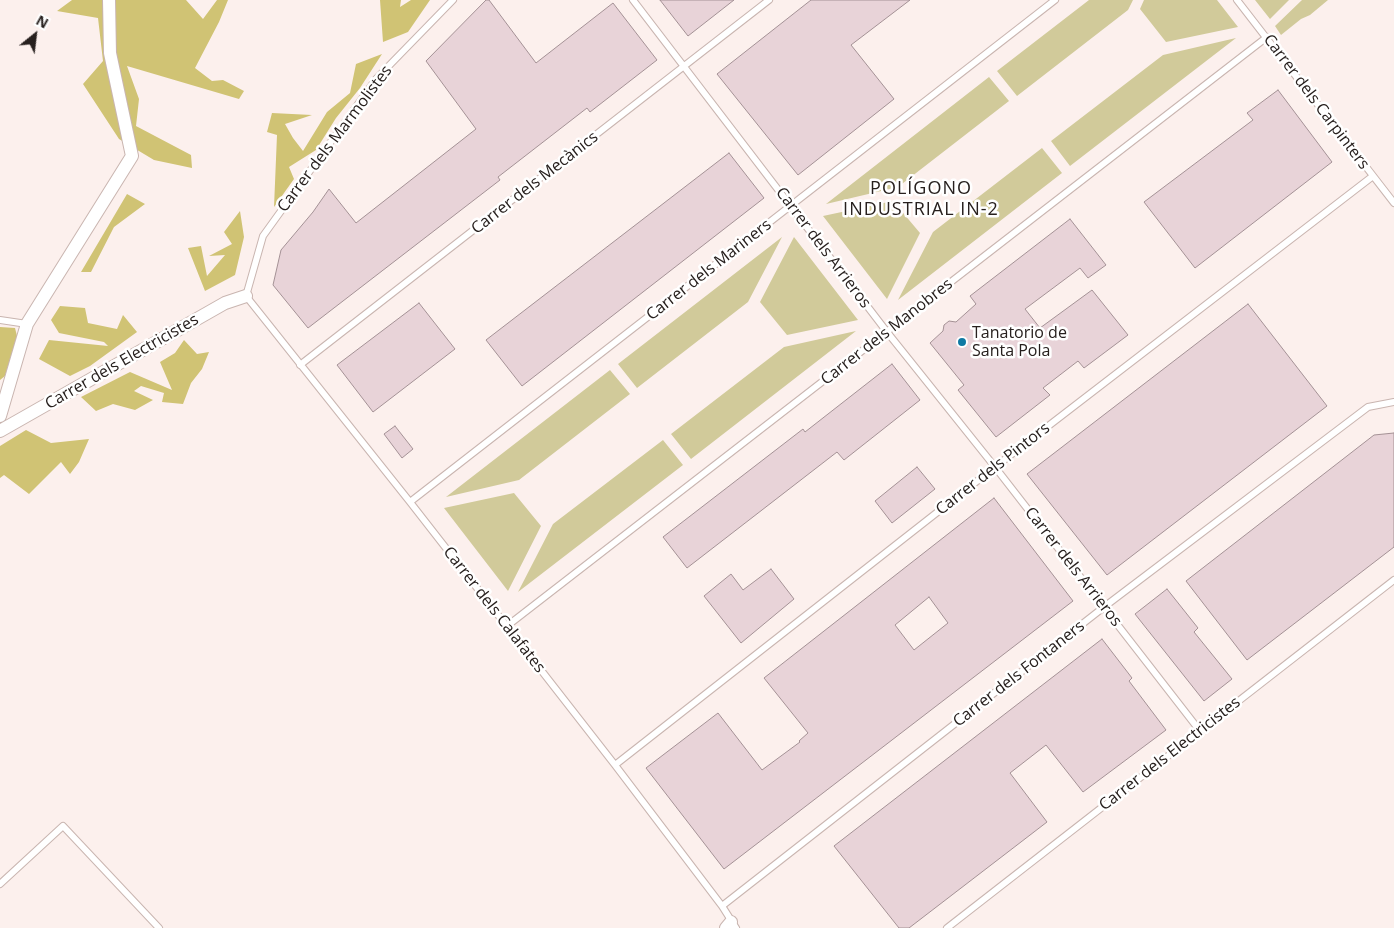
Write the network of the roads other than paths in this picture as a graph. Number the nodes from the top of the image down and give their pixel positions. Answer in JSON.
{"nodes":[{"id":1,"x":109,"y":0,"type":"edge"},
{"id":2,"x":453,"y":0,"type":"edge"},
{"id":3,"x":633,"y":0,"type":"edge"},
{"id":4,"x":769,"y":0,"type":"edge"},
{"id":5,"x":1055,"y":0,"type":"edge"},
{"id":6,"x":1237,"y":0,"type":"edge"},
{"id":7,"x":1267,"y":38,"type":"junction"},
{"id":8,"x":684,"y":67,"type":"junction"},
{"id":9,"x":1372,"y":176,"type":"junction"},
{"id":10,"x":1394,"y":203,"type":"edge"},
{"id":11,"x":791,"y":206,"type":"junction"},
{"id":12,"x":246,"y":296,"type":"junction"},
{"id":13,"x":0,"y":320,"type":"edge"},
{"id":14,"x":27,"y":324,"type":"junction"},
{"id":15,"x":887,"y":332,"type":"junction"},
{"id":16,"x":300,"y":365,"type":"junction"},
{"id":17,"x":1394,"y":402,"type":"edge"},
{"id":18,"x":0,"y":416,"type":"edge"},
{"id":19,"x":0,"y":431,"type":"edge"},
{"id":20,"x":995,"y":467,"type":"junction"},
{"id":21,"x":410,"y":502,"type":"junction"},
{"id":22,"x":1394,"y":580,"type":"edge"},
{"id":23,"x":1104,"y":607,"type":"junction"},
{"id":24,"x":507,"y":626,"type":"junction"},
{"id":25,"x":1200,"y":731,"type":"junction"},
{"id":26,"x":615,"y":765,"type":"junction"},
{"id":27,"x":0,"y":884,"type":"edge"},
{"id":28,"x":722,"y":906,"type":"junction"},
{"id":29,"x":731,"y":926,"type":"edge"},
{"id":30,"x":159,"y":928,"type":"edge"},
{"id":31,"x":947,"y":928,"type":"edge"}],
"edges":[{"from":1,"to":14,"type":"street"},
{"from":2,"to":12,"type":"lane","name":"Carrer dels Marmolistes"},
{"from":3,"to":8,"type":"lane","name":"Carrer dels Arrieros"},
{"from":4,"to":8,"type":"lane","name":"Carrer dels Mecànics"},
{"from":5,"to":11,"type":"lane","name":"Carrer dels Mariners"},
{"from":6,"to":7,"type":"lane","name":"Carrer dels Carpinters"},
{"from":7,"to":9,"type":"lane","name":"Carrer dels Carpinters"},
{"from":7,"to":15,"type":"lane","name":"Carrer dels Manobres"},
{"from":8,"to":11,"type":"lane","name":"Carrer dels Arrieros"},
{"from":8,"to":16,"type":"lane","name":"Carrer dels Mecànics"},
{"from":9,"to":10,"type":"lane","name":"Carrer dels Carpinters"},
{"from":9,"to":20,"type":"lane","name":"Carrer dels Pintors"},
{"from":11,"to":15,"type":"lane","name":"Carrer dels Arrieros"},
{"from":11,"to":21,"type":"lane","name":"Carrer dels Mariners"},
{"from":12,"to":16,"type":"lane","name":"Carrer dels Calafates"},
{"from":12,"to":19,"type":"street","name":"Carrer dels Electricistes"},
{"from":13,"to":14,"type":"lane"},
{"from":14,"to":18,"type":"street"},
{"from":15,"to":20,"type":"lane","name":"Carrer dels Arrieros"},
{"from":15,"to":24,"type":"lane","name":"Carrer dels Manobres"},
{"from":16,"to":21,"type":"lane","name":"Carrer dels Calafates"},
{"from":17,"to":23,"type":"lane","name":"Carrer dels Fontaners"},
{"from":20,"to":23,"type":"lane","name":"Carrer dels Arrieros"},
{"from":20,"to":26,"type":"lane","name":"Carrer dels Pintors"},
{"from":21,"to":24,"type":"lane","name":"Carrer dels Calafates"},
{"from":22,"to":25,"type":"lane","name":"Carrer dels Electricistes"},
{"from":23,"to":25,"type":"lane","name":"Carrer dels Arrieros"},
{"from":23,"to":28,"type":"lane","name":"Carrer dels Fontaners"},
{"from":24,"to":26,"type":"lane","name":"Carrer dels Calafates"},
{"from":25,"to":31,"type":"lane","name":"Carrer dels Electricistes"},
{"from":26,"to":28,"type":"lane","name":"Carrer dels Calafates"},
{"from":27,"to":30,"type":"lane"},
{"from":28,"to":29,"type":"lane","name":"Carrer dels Calafates"}]}
